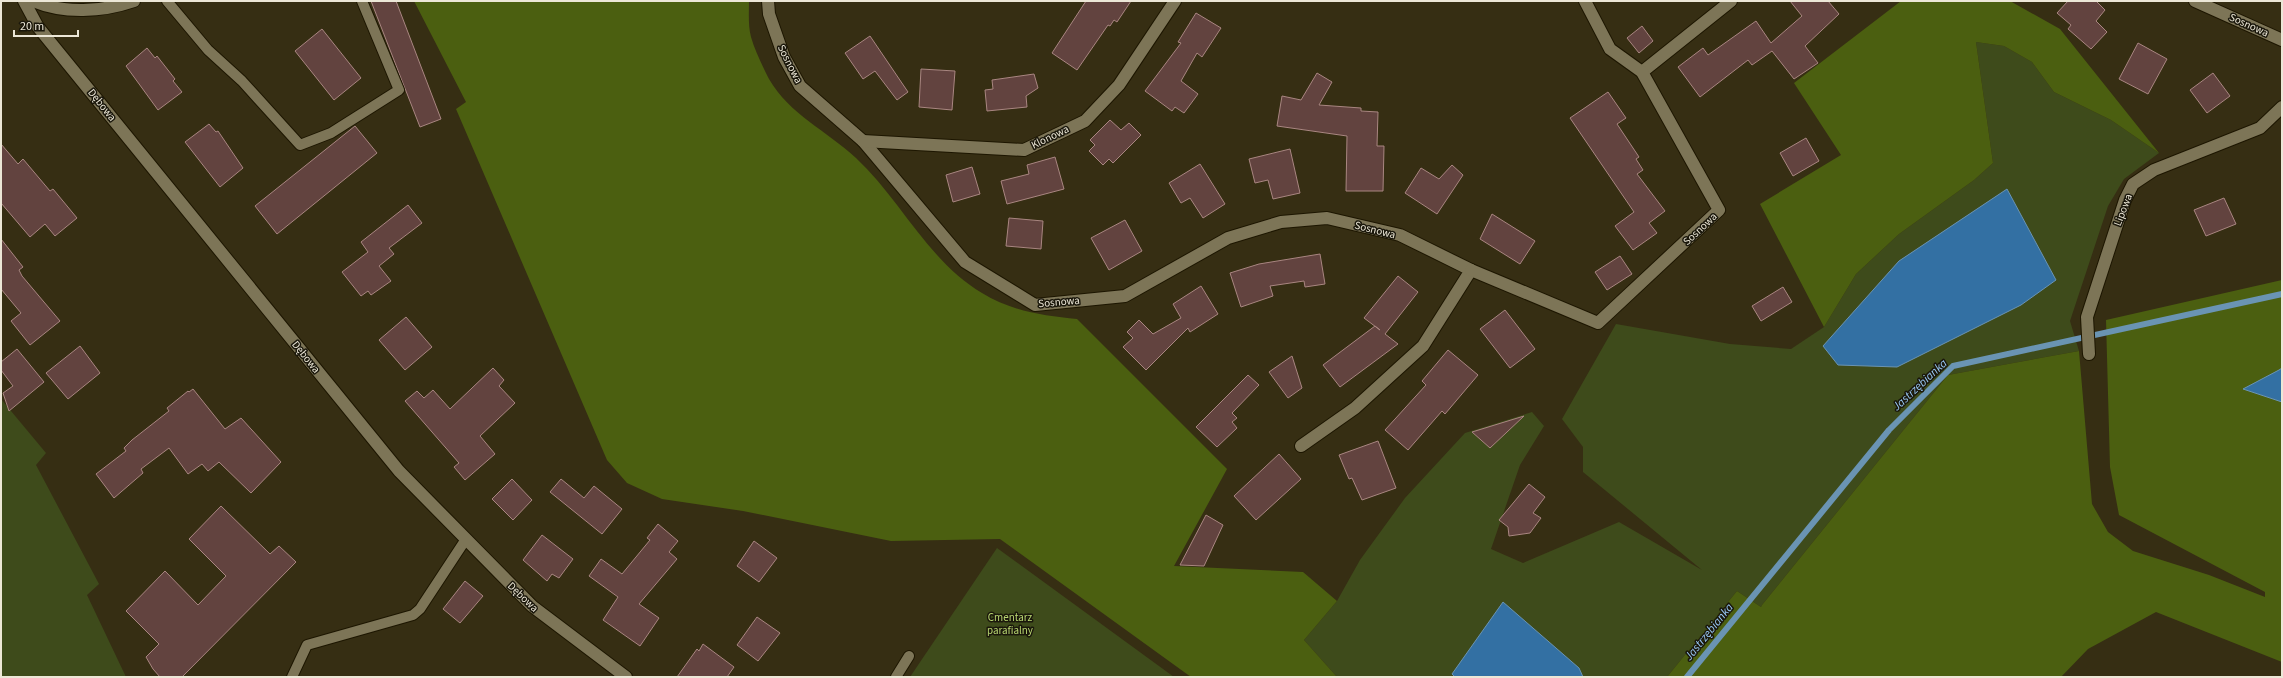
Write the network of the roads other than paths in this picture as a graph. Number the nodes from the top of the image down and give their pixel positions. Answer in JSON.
{"nodes":[{"id":1,"x":24,"y":1,"type":"edge"},
{"id":2,"x":33,"y":1,"type":"edge"},
{"id":3,"x":134,"y":1,"type":"edge"},
{"id":4,"x":167,"y":1,"type":"edge"},
{"id":5,"x":362,"y":1,"type":"edge"},
{"id":6,"x":768,"y":1,"type":"edge"},
{"id":7,"x":1175,"y":1,"type":"edge"},
{"id":8,"x":1585,"y":1,"type":"edge"},
{"id":9,"x":1731,"y":1,"type":"edge"},
{"id":10,"x":2195,"y":1,"type":"edge"},
{"id":11,"x":2282,"y":40,"type":"edge"},
{"id":12,"x":1642,"y":72,"type":"junction"},
{"id":13,"x":2282,"y":107,"type":"edge"},
{"id":14,"x":863,"y":141,"type":"junction"},
{"id":15,"x":1471,"y":270,"type":"junction"},
{"id":16,"x":2089,"y":354,"type":"dead end"},
{"id":17,"x":1300,"y":446,"type":"dead end"},
{"id":18,"x":466,"y":539,"type":"junction"},
{"id":19,"x":909,"y":656,"type":"dead end"},
{"id":20,"x":292,"y":677,"type":"edge"},
{"id":21,"x":626,"y":677,"type":"edge"},
{"id":22,"x":896,"y":677,"type":"edge"}],
"edges":[{"from":1,"to":18,"type":"street","name":"Dębowa"},
{"from":2,"to":3,"type":"street"},
{"from":4,"to":5,"type":"lane"},
{"from":6,"to":14,"type":"street","name":"Sosnowa"},
{"from":7,"to":14,"type":"street","name":"Klonowa"},
{"from":8,"to":12,"type":"street"},
{"from":9,"to":12,"type":"street"},
{"from":10,"to":11,"type":"street","name":"Sosnowa"},
{"from":12,"to":15,"type":"street","name":"Sosnowa"},
{"from":13,"to":16,"type":"street","name":"Lipowa"},
{"from":14,"to":15,"type":"street","name":"Sosnowa"},
{"from":15,"to":17,"type":"street"},
{"from":18,"to":20,"type":"lane"},
{"from":18,"to":21,"type":"street","name":"Dębowa"},
{"from":19,"to":22,"type":"lane"}]}
